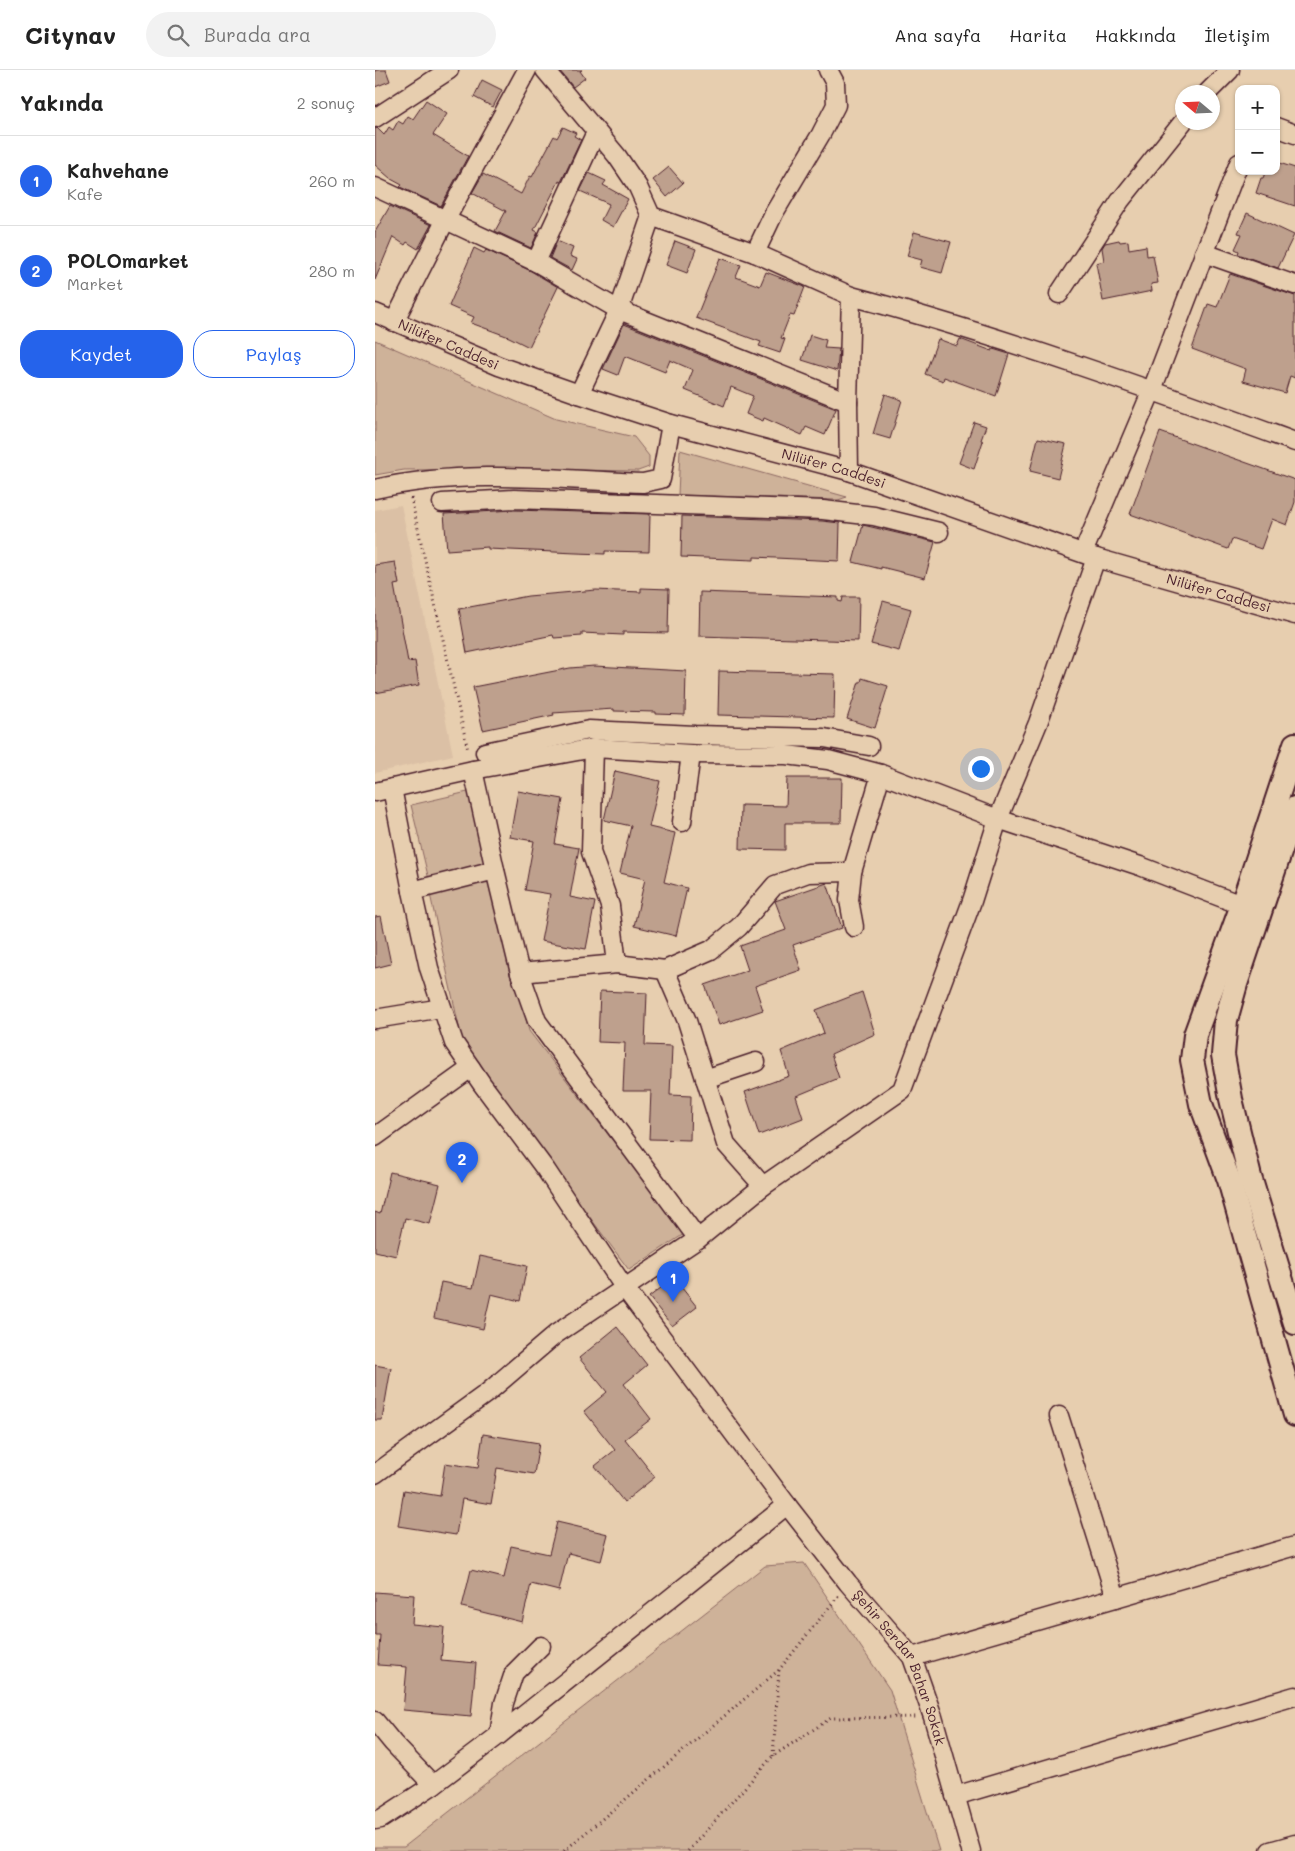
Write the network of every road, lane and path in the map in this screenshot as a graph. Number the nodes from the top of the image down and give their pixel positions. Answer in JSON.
{"nodes":[{"id":1,"x":449,"y":70,"type":"edge"},
{"id":2,"x":527,"y":70,"type":"edge"},
{"id":3,"x":545,"y":70,"type":"edge"},
{"id":4,"x":828,"y":70,"type":"edge"},
{"id":5,"x":1229,"y":70,"type":"edge"},
{"id":6,"x":1215,"y":85,"type":"edge"},
{"id":7,"x":375,"y":118,"type":"edge"},
{"id":8,"x":1280,"y":128,"type":"edge"},
{"id":9,"x":1177,"y":130,"type":"edge"},
{"id":10,"x":596,"y":132,"type":"junction"},
{"id":11,"x":1295,"y":134,"type":"edge"},
{"id":12,"x":1235,"y":173,"type":"edge"},
{"id":13,"x":375,"y":187,"type":"edge"},
{"id":14,"x":651,"y":216,"type":"junction"},
{"id":15,"x":445,"y":221,"type":"junction"},
{"id":16,"x":755,"y":253,"type":"junction"},
{"id":17,"x":1204,"y":253,"type":"junction"},
{"id":18,"x":536,"y":262,"type":"junction"},
{"id":19,"x":1295,"y":285,"type":"edge"},
{"id":20,"x":1059,"y":294,"type":"dead end"},
{"id":21,"x":851,"y":296,"type":"junction"},
{"id":22,"x":619,"y":310,"type":"junction"},
{"id":23,"x":375,"y":313,"type":"edge"},
{"id":24,"x":394,"y":322,"type":"junction"},
{"id":25,"x":1152,"y":390,"type":"junction"},
{"id":26,"x":579,"y":394,"type":"junction"},
{"id":27,"x":848,"y":402,"type":"junction"},
{"id":28,"x":671,"y":424,"type":"junction"},
{"id":29,"x":1295,"y":442,"type":"edge"},
{"id":30,"x":849,"y":471,"type":"junction"},
{"id":31,"x":407,"y":481,"type":"junction"},
{"id":32,"x":375,"y":489,"type":"edge"},
{"id":33,"x":442,"y":503,"type":"dead end"},
{"id":34,"x":939,"y":532,"type":"dead end"},
{"id":35,"x":1089,"y":555,"type":"junction"},
{"id":36,"x":1295,"y":615,"type":"edge"},
{"id":37,"x":1295,"y":744,"type":"edge"},
{"id":38,"x":869,"y":746,"type":"dead end"},
{"id":39,"x":594,"y":748,"type":"junction"},
{"id":40,"x":485,"y":752,"type":"dead end"},
{"id":41,"x":691,"y":754,"type":"junction"},
{"id":42,"x":473,"y":770,"type":"junction"},
{"id":43,"x":881,"y":774,"type":"junction"},
{"id":44,"x":383,"y":790,"type":"edge"},
{"id":45,"x":1295,"y":808,"type":"edge"},
{"id":46,"x":998,"y":819,"type":"junction"},
{"id":47,"x":682,"y":822,"type":"dead end"},
{"id":48,"x":495,"y":870,"type":"junction"},
{"id":49,"x":852,"y":872,"type":"junction"},
{"id":50,"x":412,"y":892,"type":"junction"},
{"id":51,"x":1251,"y":909,"type":"junction"},
{"id":52,"x":853,"y":927,"type":"dead end"},
{"id":53,"x":617,"y":964,"type":"junction"},
{"id":54,"x":665,"y":970,"type":"junction"},
{"id":55,"x":520,"y":973,"type":"junction"},
{"id":56,"x":442,"y":1008,"type":"junction"},
{"id":57,"x":375,"y":1019,"type":"edge"},
{"id":58,"x":756,"y":1062,"type":"dead end"},
{"id":59,"x":471,"y":1068,"type":"junction"},
{"id":60,"x":705,"y":1078,"type":"junction"},
{"id":61,"x":375,"y":1137,"type":"edge"},
{"id":62,"x":763,"y":1186,"type":"junction"},
{"id":63,"x":699,"y":1239,"type":"junction"},
{"id":64,"x":624,"y":1288,"type":"junction"},
{"id":65,"x":1295,"y":1322,"type":"edge"},
{"id":66,"x":1295,"y":1415,"type":"edge"},
{"id":67,"x":1059,"y":1416,"type":"dead end"},
{"id":68,"x":375,"y":1474,"type":"edge"},
{"id":69,"x":787,"y":1505,"type":"junction"},
{"id":70,"x":1295,"y":1546,"type":"edge"},
{"id":71,"x":848,"y":1583,"type":"junction"},
{"id":72,"x":1115,"y":1598,"type":"junction"},
{"id":73,"x":541,"y":1646,"type":"dead end"},
{"id":74,"x":912,"y":1657,"type":"junction"},
{"id":75,"x":779,"y":1670,"type":"junction"},
{"id":76,"x":1295,"y":1696,"type":"edge"},
{"id":77,"x":933,"y":1717,"type":"junction"},
{"id":78,"x":375,"y":1721,"type":"edge"},
{"id":79,"x":499,"y":1735,"type":"junction"},
{"id":80,"x":773,"y":1756,"type":"junction"},
{"id":81,"x":433,"y":1786,"type":"junction"},
{"id":82,"x":955,"y":1796,"type":"junction"},
{"id":83,"x":375,"y":1820,"type":"edge"},
{"id":84,"x":1295,"y":1844,"type":"edge"},
{"id":85,"x":563,"y":1851,"type":"edge"},
{"id":86,"x":688,"y":1851,"type":"edge"},
{"id":87,"x":971,"y":1851,"type":"edge"},
{"id":88,"x":1270,"y":1851,"type":"edge"}],
"edges":[{"from":1,"to":7,"type":"street"},
{"from":2,"to":15,"type":"street"},
{"from":3,"to":10,"type":"street"},
{"from":4,"to":16,"type":"street"},
{"from":5,"to":6,"type":"street"},
{"from":8,"to":11,"type":"street"},
{"from":9,"to":20,"type":"street"},
{"from":10,"to":14,"type":"street"},
{"from":10,"to":18,"type":"street"},
{"from":12,"to":17,"type":"street"},
{"from":13,"to":15,"type":"street"},
{"from":14,"to":16,"type":"street"},
{"from":14,"to":22,"type":"street"},
{"from":15,"to":18,"type":"street"},
{"from":15,"to":24,"type":"street"},
{"from":16,"to":21,"type":"street"},
{"from":17,"to":19,"type":"street"},
{"from":17,"to":25,"type":"street"},
{"from":18,"to":22,"type":"street"},
{"from":21,"to":25,"type":"street"},
{"from":21,"to":27,"type":"street"},
{"from":22,"to":26,"type":"street"},
{"from":22,"to":27,"type":"street"},
{"from":23,"to":24,"type":"street","name":"Nilüfer Caddesi"},
{"from":24,"to":26,"type":"street","name":"Nilüfer Caddesi"},
{"from":25,"to":29,"type":"street"},
{"from":25,"to":35,"type":"street"},
{"from":26,"to":28,"type":"street","name":"Nilüfer Caddesi"},
{"from":27,"to":30,"type":"street"},
{"from":28,"to":30,"type":"street","name":"Nilüfer Caddesi"},
{"from":28,"to":31,"type":"street"},
{"from":30,"to":35,"type":"street","name":"Nilüfer Caddesi"},
{"from":31,"to":32,"type":"street"},
{"from":31,"to":42,"type":"path"},
{"from":33,"to":34,"type":"street"},
{"from":35,"to":36,"type":"street","name":"Nilüfer Caddesi"},
{"from":35,"to":46,"type":"street"},
{"from":37,"to":51,"type":"main road"},
{"from":38,"to":40,"type":"street"},
{"from":39,"to":41,"type":"street"},
{"from":39,"to":42,"type":"street"},
{"from":39,"to":53,"type":"street"},
{"from":41,"to":43,"type":"street"},
{"from":41,"to":47,"type":"street"},
{"from":42,"to":44,"type":"street"},
{"from":42,"to":48,"type":"street"},
{"from":43,"to":46,"type":"street"},
{"from":43,"to":49,"type":"street"},
{"from":44,"to":50,"type":"street","name":"Şehir Serdar Bahar Sokak"},
{"from":45,"to":51,"type":"main road"},
{"from":46,"to":51,"type":"street"},
{"from":46,"to":62,"type":"street"},
{"from":48,"to":50,"type":"street"},
{"from":48,"to":55,"type":"street"},
{"from":49,"to":52,"type":"street"},
{"from":49,"to":54,"type":"street"},
{"from":50,"to":56,"type":"street","name":"Şehir Serdar Bahar Sokak"},
{"from":51,"to":65,"type":"main road"},
{"from":51,"to":66,"type":"main road"},
{"from":53,"to":54,"type":"street"},
{"from":53,"to":55,"type":"street"},
{"from":54,"to":60,"type":"street"},
{"from":55,"to":63,"type":"street"},
{"from":56,"to":57,"type":"street"},
{"from":56,"to":59,"type":"street","name":"Şehir Serdar Bahar Sokak"},
{"from":58,"to":60,"type":"street"},
{"from":59,"to":61,"type":"street"},
{"from":59,"to":64,"type":"street","name":"Şehir Serdar Bahar Sokak"},
{"from":60,"to":62,"type":"street"},
{"from":62,"to":63,"type":"street"},
{"from":63,"to":64,"type":"street"},
{"from":64,"to":68,"type":"street"},
{"from":64,"to":69,"type":"street","name":"Şehir Serdar Bahar Sokak"},
{"from":67,"to":72,"type":"street"},
{"from":69,"to":71,"type":"street","name":"Şehir Serdar Bahar Sokak"},
{"from":69,"to":79,"type":"street"},
{"from":70,"to":72,"type":"street"},
{"from":71,"to":74,"type":"street","name":"Şehir Serdar Bahar Sokak"},
{"from":71,"to":75,"type":"path"},
{"from":72,"to":74,"type":"street"},
{"from":73,"to":79,"type":"street"},
{"from":74,"to":77,"type":"street","name":"Şehir Serdar Bahar Sokak"},
{"from":75,"to":80,"type":"path"},
{"from":75,"to":85,"type":"path"},
{"from":76,"to":82,"type":"street"},
{"from":77,"to":80,"type":"path"},
{"from":77,"to":82,"type":"street","name":"Şehir Serdar Bahar Sokak"},
{"from":78,"to":81,"type":"street"},
{"from":79,"to":81,"type":"street"},
{"from":80,"to":86,"type":"path"},
{"from":81,"to":83,"type":"street"},
{"from":82,"to":87,"type":"street","name":"Şehir Serdar Bahar Sokak"},
{"from":84,"to":88,"type":"street"}]}
